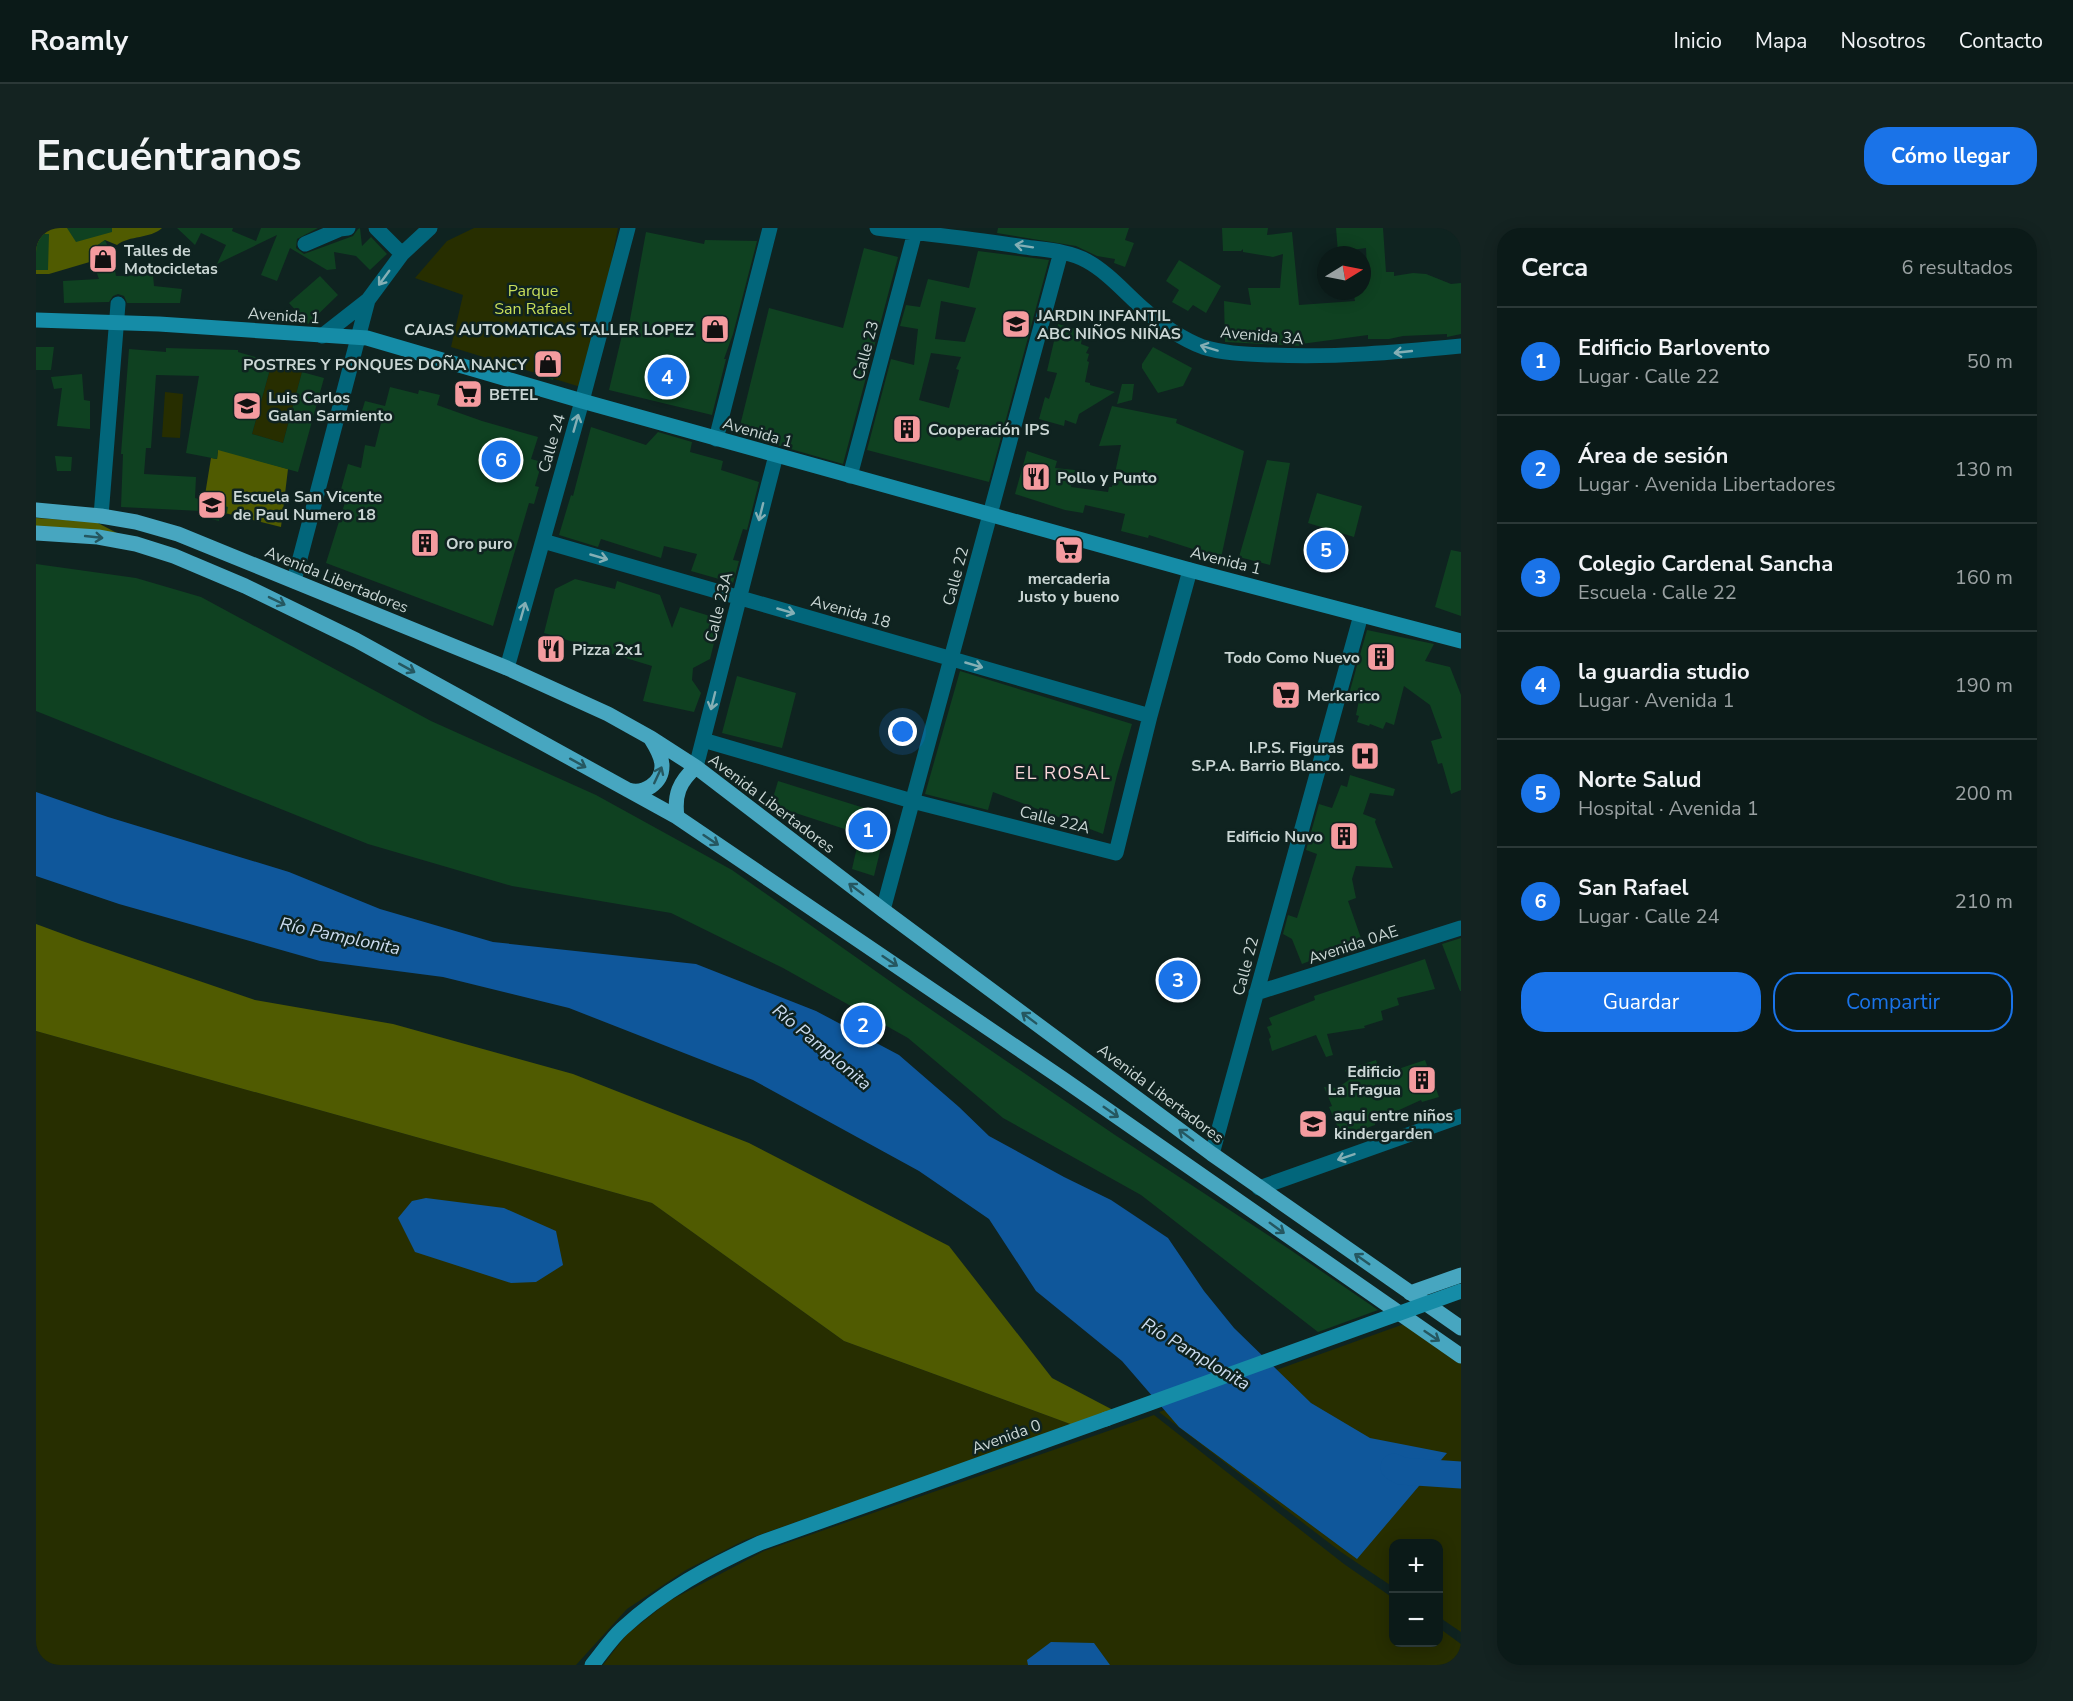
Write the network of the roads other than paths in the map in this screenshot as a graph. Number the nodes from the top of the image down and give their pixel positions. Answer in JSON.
{"nodes":[{"id":1,"x":348,"y":228,"type":"edge"},
{"id":2,"x":360,"y":228,"type":"edge"},
{"id":3,"x":430,"y":228,"type":"edge"},
{"id":4,"x":628,"y":228,"type":"edge"},
{"id":5,"x":771,"y":228,"type":"edge"},
{"id":6,"x":877,"y":228,"type":"edge"},
{"id":7,"x":377,"y":229,"type":"edge"},
{"id":8,"x":915,"y":232,"type":"junction"},
{"id":9,"x":994,"y":235,"type":"edge"},
{"id":10,"x":305,"y":244,"type":"dead end"},
{"id":11,"x":1061,"y":252,"type":"junction"},
{"id":12,"x":402,"y":254,"type":"junction"},
{"id":13,"x":368,"y":300,"type":"junction"},
{"id":14,"x":118,"y":304,"type":"dead end"},
{"id":15,"x":36,"y":320,"type":"edge"},
{"id":16,"x":117,"y":321,"type":"junction"},
{"id":17,"x":322,"y":336,"type":"junction"},
{"id":18,"x":359,"y":337,"type":"junction"},
{"id":19,"x":1461,"y":346,"type":"edge"},
{"id":20,"x":582,"y":402,"type":"junction"},
{"id":21,"x":716,"y":439,"type":"junction"},
{"id":22,"x":776,"y":455,"type":"junction"},
{"id":23,"x":850,"y":476,"type":"junction"},
{"id":24,"x":36,"y":510,"type":"edge"},
{"id":25,"x":990,"y":514,"type":"junction"},
{"id":26,"x":101,"y":516,"type":"junction"},
{"id":27,"x":36,"y":533,"type":"edge"},
{"id":28,"x":543,"y":541,"type":"junction"},
{"id":29,"x":1190,"y":570,"type":"junction"},
{"id":30,"x":294,"y":581,"type":"junction"},
{"id":31,"x":739,"y":597,"type":"junction"},
{"id":32,"x":1361,"y":615,"type":"junction"},
{"id":33,"x":1460,"y":643,"type":"edge"},
{"id":34,"x":951,"y":658,"type":"junction"},
{"id":35,"x":507,"y":668,"type":"junction"},
{"id":36,"x":1150,"y":716,"type":"junction"},
{"id":37,"x":651,"y":738,"type":"junction"},
{"id":38,"x":703,"y":740,"type":"junction"},
{"id":39,"x":696,"y":767,"type":"junction"},
{"id":40,"x":625,"y":789,"type":"junction"},
{"id":41,"x":912,"y":801,"type":"junction"},
{"id":42,"x":676,"y":817,"type":"junction"},
{"id":43,"x":883,"y":910,"type":"junction"},
{"id":44,"x":1461,"y":928,"type":"edge"},
{"id":45,"x":1256,"y":993,"type":"junction"},
{"id":46,"x":1461,"y":1116,"type":"edge"},
{"id":47,"x":1212,"y":1154,"type":"junction"},
{"id":48,"x":1259,"y":1188,"type":"junction"},
{"id":49,"x":1461,"y":1275,"type":"edge"},
{"id":50,"x":1461,"y":1291,"type":"edge"},
{"id":51,"x":1410,"y":1293,"type":"junction"},
{"id":52,"x":1461,"y":1311,"type":"edge"},
{"id":53,"x":1445,"y":1317,"type":"junction"},
{"id":54,"x":1461,"y":1328,"type":"edge"},
{"id":55,"x":1461,"y":1356,"type":"edge"},
{"id":56,"x":592,"y":1665,"type":"edge"}],
"edges":[{"from":1,"to":10,"type":"street"},
{"from":2,"to":7,"type":"street"},
{"from":3,"to":12,"type":"street"},
{"from":4,"to":20,"type":"street","name":"Calle 24"},
{"from":5,"to":21,"type":"street"},
{"from":6,"to":8,"type":"street","name":"Avenida 3A"},
{"from":7,"to":12,"type":"street"},
{"from":8,"to":9,"type":"street","name":"Avenida 3A"},
{"from":8,"to":23,"type":"street","name":"Calle 23"},
{"from":11,"to":9,"type":"street","name":"Avenida 3A","one_way":true},
{"from":19,"to":11,"type":"street","name":"Avenida 3A","one_way":true},
{"from":11,"to":25,"type":"street","name":"Calle 22"},
{"from":12,"to":13,"type":"street","one_way":true},
{"from":13,"to":17,"type":"street"},
{"from":13,"to":18,"type":"street"},
{"from":14,"to":16,"type":"street"},
{"from":15,"to":16,"type":"street","name":"Avenida 1"},
{"from":16,"to":17,"type":"street","name":"Avenida 1"},
{"from":16,"to":26,"type":"street"},
{"from":17,"to":18,"type":"street","name":"Avenida 1"},
{"from":18,"to":20,"type":"street","name":"Avenida 1"},
{"from":18,"to":30,"type":"street"},
{"from":20,"to":21,"type":"street","name":"Avenida 1"},
{"from":28,"to":20,"type":"street","name":"Calle 24","one_way":true},
{"from":21,"to":22,"type":"street","name":"Avenida 1"},
{"from":22,"to":23,"type":"street","name":"Avenida 1"},
{"from":22,"to":31,"type":"street","name":"Calle 23A","one_way":true},
{"from":23,"to":25,"type":"street","name":"Avenida 1"},
{"from":24,"to":26,"type":"main road","name":"Avenida Libertadores"},
{"from":25,"to":29,"type":"street","name":"Avenida 1"},
{"from":25,"to":34,"type":"street","name":"Calle 22"},
{"from":26,"to":30,"type":"main road","name":"Avenida Libertadores"},
{"from":27,"to":40,"type":"main road","one_way":true},
{"from":28,"to":31,"type":"street","name":"Avenida 18","one_way":true},
{"from":35,"to":28,"type":"street","name":"Calle 24","one_way":true},
{"from":29,"to":32,"type":"street","name":"Avenida 1"},
{"from":29,"to":36,"type":"street","name":"Calle 22A"},
{"from":30,"to":35,"type":"main road","name":"Avenida Libertadores"},
{"from":31,"to":34,"type":"street","name":"Avenida 18","one_way":true},
{"from":31,"to":38,"type":"street","name":"Calle 23A","one_way":true},
{"from":32,"to":33,"type":"street","name":"Avenida 1"},
{"from":32,"to":45,"type":"street","name":"Calle 22"},
{"from":34,"to":36,"type":"street","name":"Avenida 18","one_way":true},
{"from":34,"to":41,"type":"street","name":"Calle 22"},
{"from":35,"to":37,"type":"main road","name":"Avenida Libertadores"},
{"from":36,"to":41,"type":"street","name":"Calle 22A"},
{"from":37,"to":39,"type":"main road","name":"Avenida Libertadores"},
{"from":40,"to":37,"type":"main road","one_way":true},
{"from":38,"to":39,"type":"street","name":"Calle 23A"},
{"from":38,"to":41,"type":"street","name":"Calle 22A"},
{"from":39,"to":42,"type":"main road"},
{"from":43,"to":39,"type":"main road","name":"Avenida Libertadores","one_way":true},
{"from":40,"to":42,"type":"main road"},
{"from":41,"to":43,"type":"street","name":"Calle 22"},
{"from":42,"to":55,"type":"main road","one_way":true},
{"from":47,"to":43,"type":"main road","name":"Avenida Libertadores","one_way":true},
{"from":44,"to":45,"type":"street","name":"Avenida 0AE"},
{"from":45,"to":47,"type":"street","name":"Calle 22"},
{"from":46,"to":48,"type":"street","one_way":true},
{"from":47,"to":48,"type":"main road","name":"Avenida Libertadores"},
{"from":51,"to":48,"type":"main road","name":"Avenida Libertadores","one_way":true},
{"from":49,"to":51,"type":"main road"},
{"from":50,"to":56,"type":"street","name":"Avenida 0","bridge":true},
{"from":51,"to":53,"type":"main road","name":"Avenida Libertadores"},
{"from":52,"to":53,"type":"main road"},
{"from":53,"to":54,"type":"main road","name":"Avenida Libertadores"}]}
